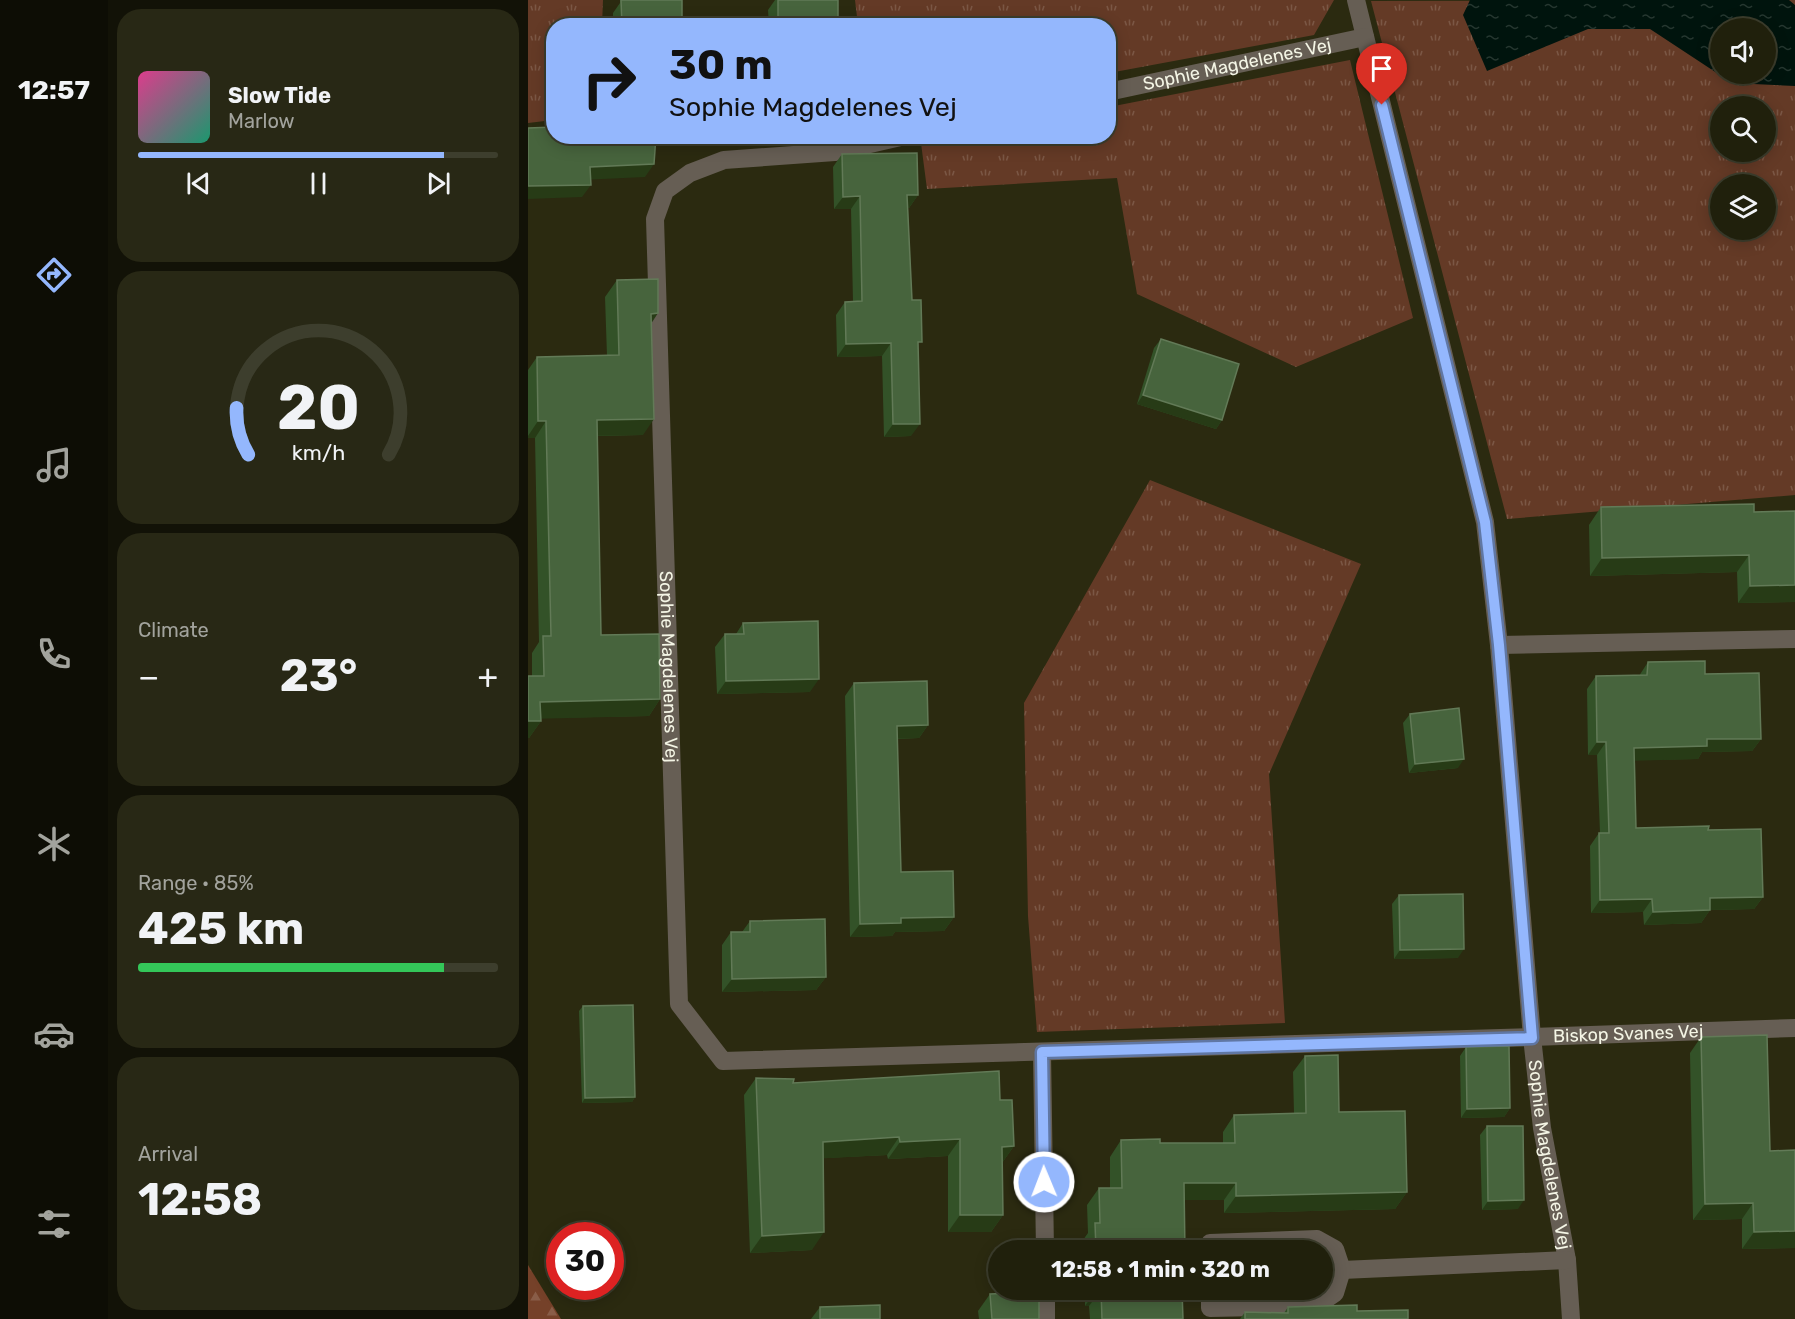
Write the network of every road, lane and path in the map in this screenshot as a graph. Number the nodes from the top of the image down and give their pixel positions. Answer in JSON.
{"nodes":[{"id":1,"x":1356,"y":0,"type":"edge"},
{"id":2,"x":1365,"y":37,"type":"junction"},
{"id":3,"x":1116,"y":90,"type":"edge"},
{"id":4,"x":870,"y":144,"type":"edge"},
{"id":5,"x":1795,"y":639,"type":"edge"},
{"id":6,"x":1499,"y":645,"type":"junction"},
{"id":7,"x":1795,"y":1028,"type":"edge"},
{"id":8,"x":1532,"y":1038,"type":"junction"},
{"id":9,"x":1042,"y":1052,"type":"junction"},
{"id":10,"x":1045,"y":1240,"type":"edge"},
{"id":11,"x":1290,"y":1240,"type":"edge"},
{"id":12,"x":1319,"y":1240,"type":"edge"},
{"id":13,"x":1333,"y":1248,"type":"edge"},
{"id":14,"x":1567,"y":1260,"type":"junction"},
{"id":15,"x":1342,"y":1270,"type":"junction"},
{"id":16,"x":1333,"y":1294,"type":"edge"},
{"id":17,"x":1046,"y":1300,"type":"edge"},
{"id":18,"x":1210,"y":1300,"type":"edge"},
{"id":19,"x":1325,"y":1300,"type":"edge"},
{"id":20,"x":1046,"y":1319,"type":"edge"},
{"id":21,"x":1572,"y":1319,"type":"edge"}],
"edges":[{"from":1,"to":2,"type":"street","name":"Biskop Svanes Vej"},
{"from":2,"to":3,"type":"street","name":"Sophie Magdelenes Vej"},
{"from":2,"to":6,"type":"street","name":"Biskop Svanes Vej"},
{"from":4,"to":9,"type":"street","name":"Sophie Magdelenes Vej"},
{"from":5,"to":6,"type":"street"},
{"from":6,"to":8,"type":"street","name":"Biskop Svanes Vej"},
{"from":7,"to":8,"type":"street","name":"Biskop Svanes Vej"},
{"from":8,"to":9,"type":"street","name":"Sophie Magdelenes Vej"},
{"from":8,"to":14,"type":"street","name":"Sophie Magdelenes Vej"},
{"from":9,"to":10,"type":"street"},
{"from":11,"to":12,"type":"street"},
{"from":13,"to":15,"type":"street"},
{"from":14,"to":15,"type":"street","name":"Sophie Magdelenes Vej"},
{"from":14,"to":21,"type":"street","name":"Sophie Magdelenes Vej"},
{"from":15,"to":16,"type":"street"},
{"from":17,"to":20,"type":"street"},
{"from":18,"to":19,"type":"street"}]}
